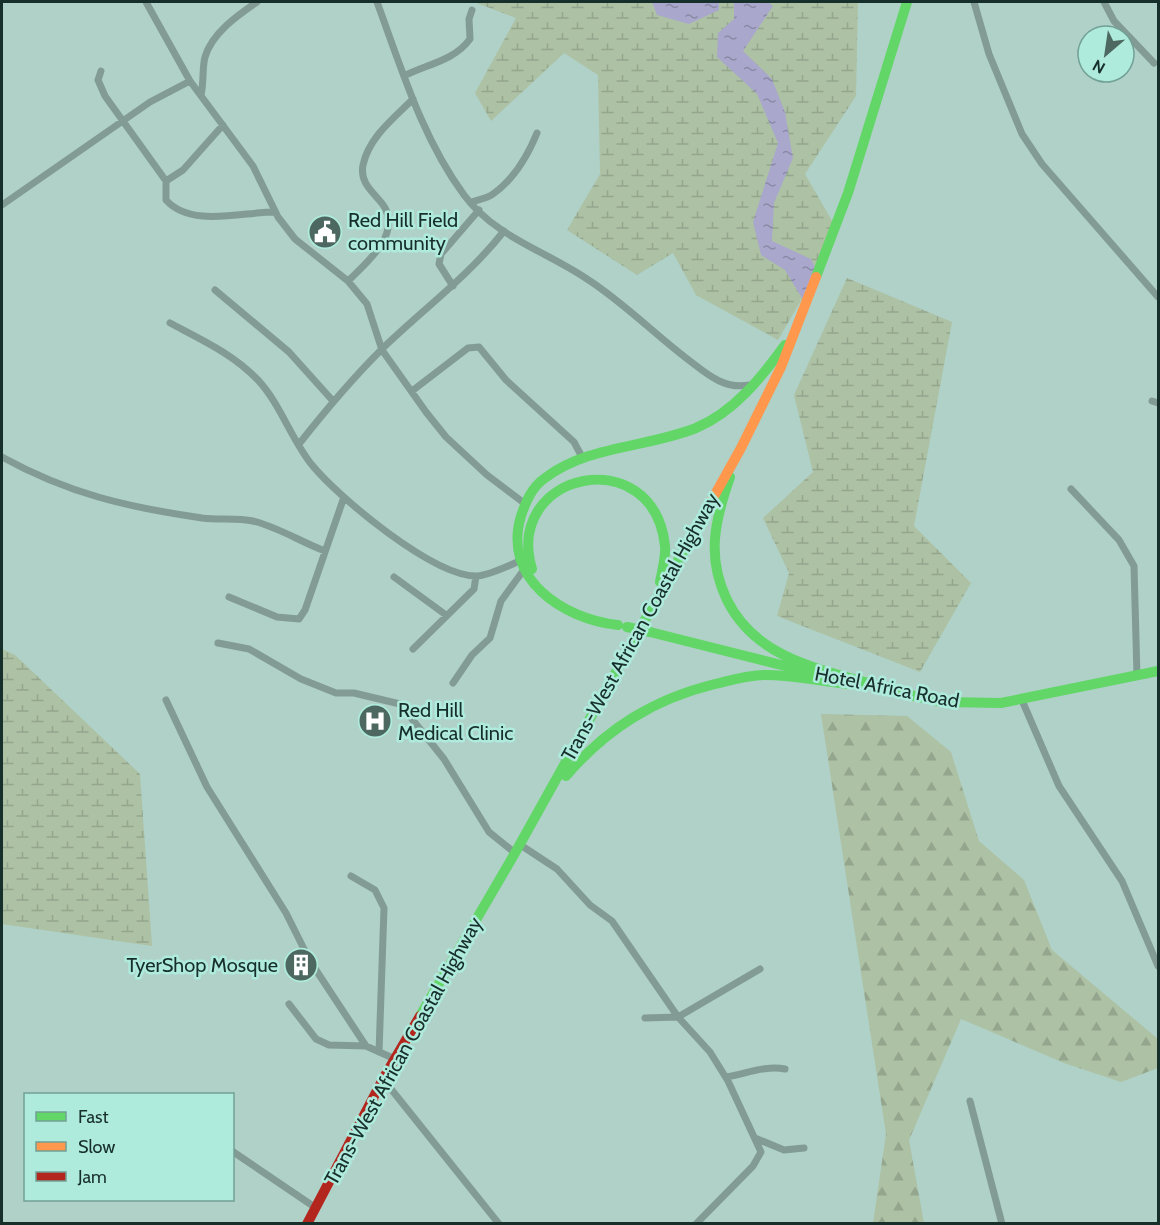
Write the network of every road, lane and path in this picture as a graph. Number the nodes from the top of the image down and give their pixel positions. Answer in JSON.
{"nodes":[{"id":1,"x":146,"y":2,"type":"edge"},
{"id":2,"x":257,"y":2,"type":"edge"},
{"id":3,"x":377,"y":2,"type":"edge"},
{"id":4,"x":907,"y":2,"type":"edge"},
{"id":5,"x":974,"y":2,"type":"edge"},
{"id":6,"x":1104,"y":2,"type":"edge"},
{"id":7,"x":472,"y":10,"type":"dead end"},
{"id":8,"x":1154,"y":63,"type":"dead end"},
{"id":9,"x":101,"y":72,"type":"dead end"},
{"id":10,"x":404,"y":76,"type":"junction"},
{"id":11,"x":190,"y":81,"type":"junction"},
{"id":12,"x":201,"y":95,"type":"junction"},
{"id":13,"x":412,"y":99,"type":"junction"},
{"id":14,"x":122,"y":121,"type":"junction"},
{"id":15,"x":223,"y":125,"type":"junction"},
{"id":16,"x":537,"y":133,"type":"dead end"},
{"id":17,"x":166,"y":181,"type":"junction"},
{"id":18,"x":471,"y":202,"type":"junction"},
{"id":19,"x":2,"y":205,"type":"edge"},
{"id":20,"x":479,"y":210,"type":"junction"},
{"id":21,"x":274,"y":212,"type":"junction"},
{"id":22,"x":504,"y":231,"type":"junction"},
{"id":23,"x":348,"y":281,"type":"junction"},
{"id":24,"x":453,"y":286,"type":"junction"},
{"id":25,"x":216,"y":291,"type":"dead end"},
{"id":26,"x":1158,"y":297,"type":"edge"},
{"id":27,"x":170,"y":323,"type":"dead end"},
{"id":28,"x":799,"y":323,"type":"junction"},
{"id":29,"x":382,"y":350,"type":"junction"},
{"id":30,"x":755,"y":384,"type":"junction"},
{"id":31,"x":412,"y":391,"type":"junction"},
{"id":32,"x":333,"y":401,"type":"junction"},
{"id":33,"x":299,"y":444,"type":"junction"},
{"id":34,"x":741,"y":448,"type":"junction"},
{"id":35,"x":2,"y":457,"type":"edge"},
{"id":36,"x":582,"y":457,"type":"junction"},
{"id":37,"x":1071,"y":489,"type":"dead end"},
{"id":38,"x":344,"y":497,"type":"junction"},
{"id":39,"x":524,"y":503,"type":"junction"},
{"id":40,"x":325,"y":550,"type":"junction"},
{"id":41,"x":522,"y":566,"type":"junction"},
{"id":42,"x":476,"y":576,"type":"junction"},
{"id":43,"x":394,"y":577,"type":"dead end"},
{"id":44,"x":229,"y":597,"type":"dead end"},
{"id":45,"x":649,"y":614,"type":"junction"},
{"id":46,"x":446,"y":615,"type":"junction"},
{"id":47,"x":622,"y":626,"type":"junction"},
{"id":48,"x":218,"y":643,"type":"dead end"},
{"id":49,"x":413,"y":649,"type":"dead end"},
{"id":50,"x":1158,"y":671,"type":"edge"},
{"id":51,"x":1137,"y":676,"type":"junction"},
{"id":52,"x":453,"y":683,"type":"dead end"},
{"id":53,"x":861,"y":685,"type":"junction"},
{"id":54,"x":902,"y":693,"type":"junction"},
{"id":55,"x":1021,"y":698,"type":"junction"},
{"id":56,"x":166,"y":700,"type":"dead end"},
{"id":57,"x":520,"y":844,"type":"junction"},
{"id":58,"x":351,"y":876,"type":"dead end"},
{"id":59,"x":1158,"y":966,"type":"edge"},
{"id":60,"x":760,"y":969,"type":"dead end"},
{"id":61,"x":289,"y":1004,"type":"dead end"},
{"id":62,"x":678,"y":1017,"type":"junction"},
{"id":63,"x":645,"y":1018,"type":"dead end"},
{"id":64,"x":366,"y":1046,"type":"junction"},
{"id":65,"x":379,"y":1052,"type":"junction"},
{"id":66,"x":395,"y":1059,"type":"junction"},
{"id":67,"x":785,"y":1069,"type":"dead end"},
{"id":68,"x":726,"y":1077,"type":"junction"},
{"id":69,"x":383,"y":1079,"type":"junction"},
{"id":70,"x":970,"y":1101,"type":"dead end"},
{"id":71,"x":754,"y":1138,"type":"junction"},
{"id":72,"x":804,"y":1148,"type":"dead end"},
{"id":73,"x":234,"y":1152,"type":"edge"},
{"id":74,"x":316,"y":1208,"type":"junction"},
{"id":75,"x":307,"y":1224,"type":"edge"},
{"id":76,"x":499,"y":1224,"type":"edge"},
{"id":77,"x":696,"y":1224,"type":"edge"},
{"id":78,"x":1002,"y":1224,"type":"edge"}],
"edges":[{"from":1,"to":11,"type":"street"},
{"from":2,"to":12,"type":"street"},
{"from":3,"to":10,"type":"street"},
{"from":4,"to":28,"type":"main road","name":"Trans-West African Coastal Highway"},
{"from":5,"to":26,"type":"street"},
{"from":6,"to":8,"type":"street"},
{"from":7,"to":10,"type":"street"},
{"from":9,"to":14,"type":"street"},
{"from":10,"to":13,"type":"street"},
{"from":11,"to":12,"type":"street"},
{"from":11,"to":14,"type":"street"},
{"from":12,"to":15,"type":"street"},
{"from":13,"to":18,"type":"street"},
{"from":13,"to":23,"type":"street"},
{"from":14,"to":17,"type":"street"},
{"from":14,"to":19,"type":"street"},
{"from":15,"to":17,"type":"street"},
{"from":15,"to":21,"type":"street"},
{"from":16,"to":18,"type":"street"},
{"from":17,"to":21,"type":"street"},
{"from":18,"to":20,"type":"street"},
{"from":20,"to":22,"type":"street"},
{"from":20,"to":24,"type":"street"},
{"from":21,"to":23,"type":"street"},
{"from":22,"to":24,"type":"street"},
{"from":22,"to":30,"type":"street"},
{"from":23,"to":29,"type":"street"},
{"from":24,"to":29,"type":"street"},
{"from":25,"to":32,"type":"street"},
{"from":27,"to":33,"type":"street"},
{"from":28,"to":30,"type":"main road"},
{"from":28,"to":34,"type":"main road","name":"Trans-West African Coastal Highway"},
{"from":29,"to":31,"type":"street"},
{"from":29,"to":32,"type":"street"},
{"from":30,"to":36,"type":"main road"},
{"from":31,"to":36,"type":"street"},
{"from":31,"to":39,"type":"street"},
{"from":32,"to":33,"type":"street"},
{"from":33,"to":38,"type":"street"},
{"from":34,"to":45,"type":"main road","name":"Trans-West African Coastal Highway"},
{"from":34,"to":54,"type":"main road"},
{"from":35,"to":40,"type":"street"},
{"from":36,"to":39,"type":"main road"},
{"from":37,"to":51,"type":"street"},
{"from":38,"to":40,"type":"street"},
{"from":38,"to":42,"type":"street"},
{"from":39,"to":41,"type":"main road"},
{"from":40,"to":44,"type":"street"},
{"from":41,"to":42,"type":"street"},
{"from":41,"to":47,"type":"main road"},
{"from":41,"to":52,"type":"street"},
{"from":42,"to":46,"type":"street"},
{"from":43,"to":46,"type":"street"},
{"from":45,"to":47,"type":"main road"},
{"from":45,"to":57,"type":"main road","name":"Trans-West African Coastal Highway"},
{"from":46,"to":49,"type":"street"},
{"from":47,"to":53,"type":"main road","name":"Hotel Africa Road","bridge":true},
{"from":48,"to":57,"type":"street"},
{"from":50,"to":51,"type":"main road","name":"Hotel Africa Road"},
{"from":51,"to":55,"type":"main road","name":"Hotel Africa Road"},
{"from":53,"to":54,"type":"main road","name":"Hotel Africa Road"},
{"from":53,"to":57,"type":"main road"},
{"from":54,"to":55,"type":"main road","name":"Hotel Africa Road"},
{"from":55,"to":59,"type":"street"},
{"from":56,"to":64,"type":"street"},
{"from":57,"to":62,"type":"street"},
{"from":57,"to":66,"type":"main road","name":"Trans-West African Coastal Highway"},
{"from":58,"to":65,"type":"street"},
{"from":60,"to":62,"type":"street"},
{"from":61,"to":64,"type":"street"},
{"from":62,"to":63,"type":"street"},
{"from":62,"to":68,"type":"street"},
{"from":64,"to":65,"type":"street"},
{"from":65,"to":66,"type":"street"},
{"from":66,"to":69,"type":"main road","name":"Trans-West African Coastal Highway"},
{"from":67,"to":68,"type":"street"},
{"from":68,"to":71,"type":"street"},
{"from":69,"to":74,"type":"main road","name":"Trans-West African Coastal Highway"},
{"from":69,"to":76,"type":"street"},
{"from":70,"to":78,"type":"street"},
{"from":71,"to":72,"type":"street"},
{"from":71,"to":77,"type":"street"},
{"from":73,"to":74,"type":"street"},
{"from":74,"to":75,"type":"main road","name":"Trans-West African Coastal Highway"}]}
